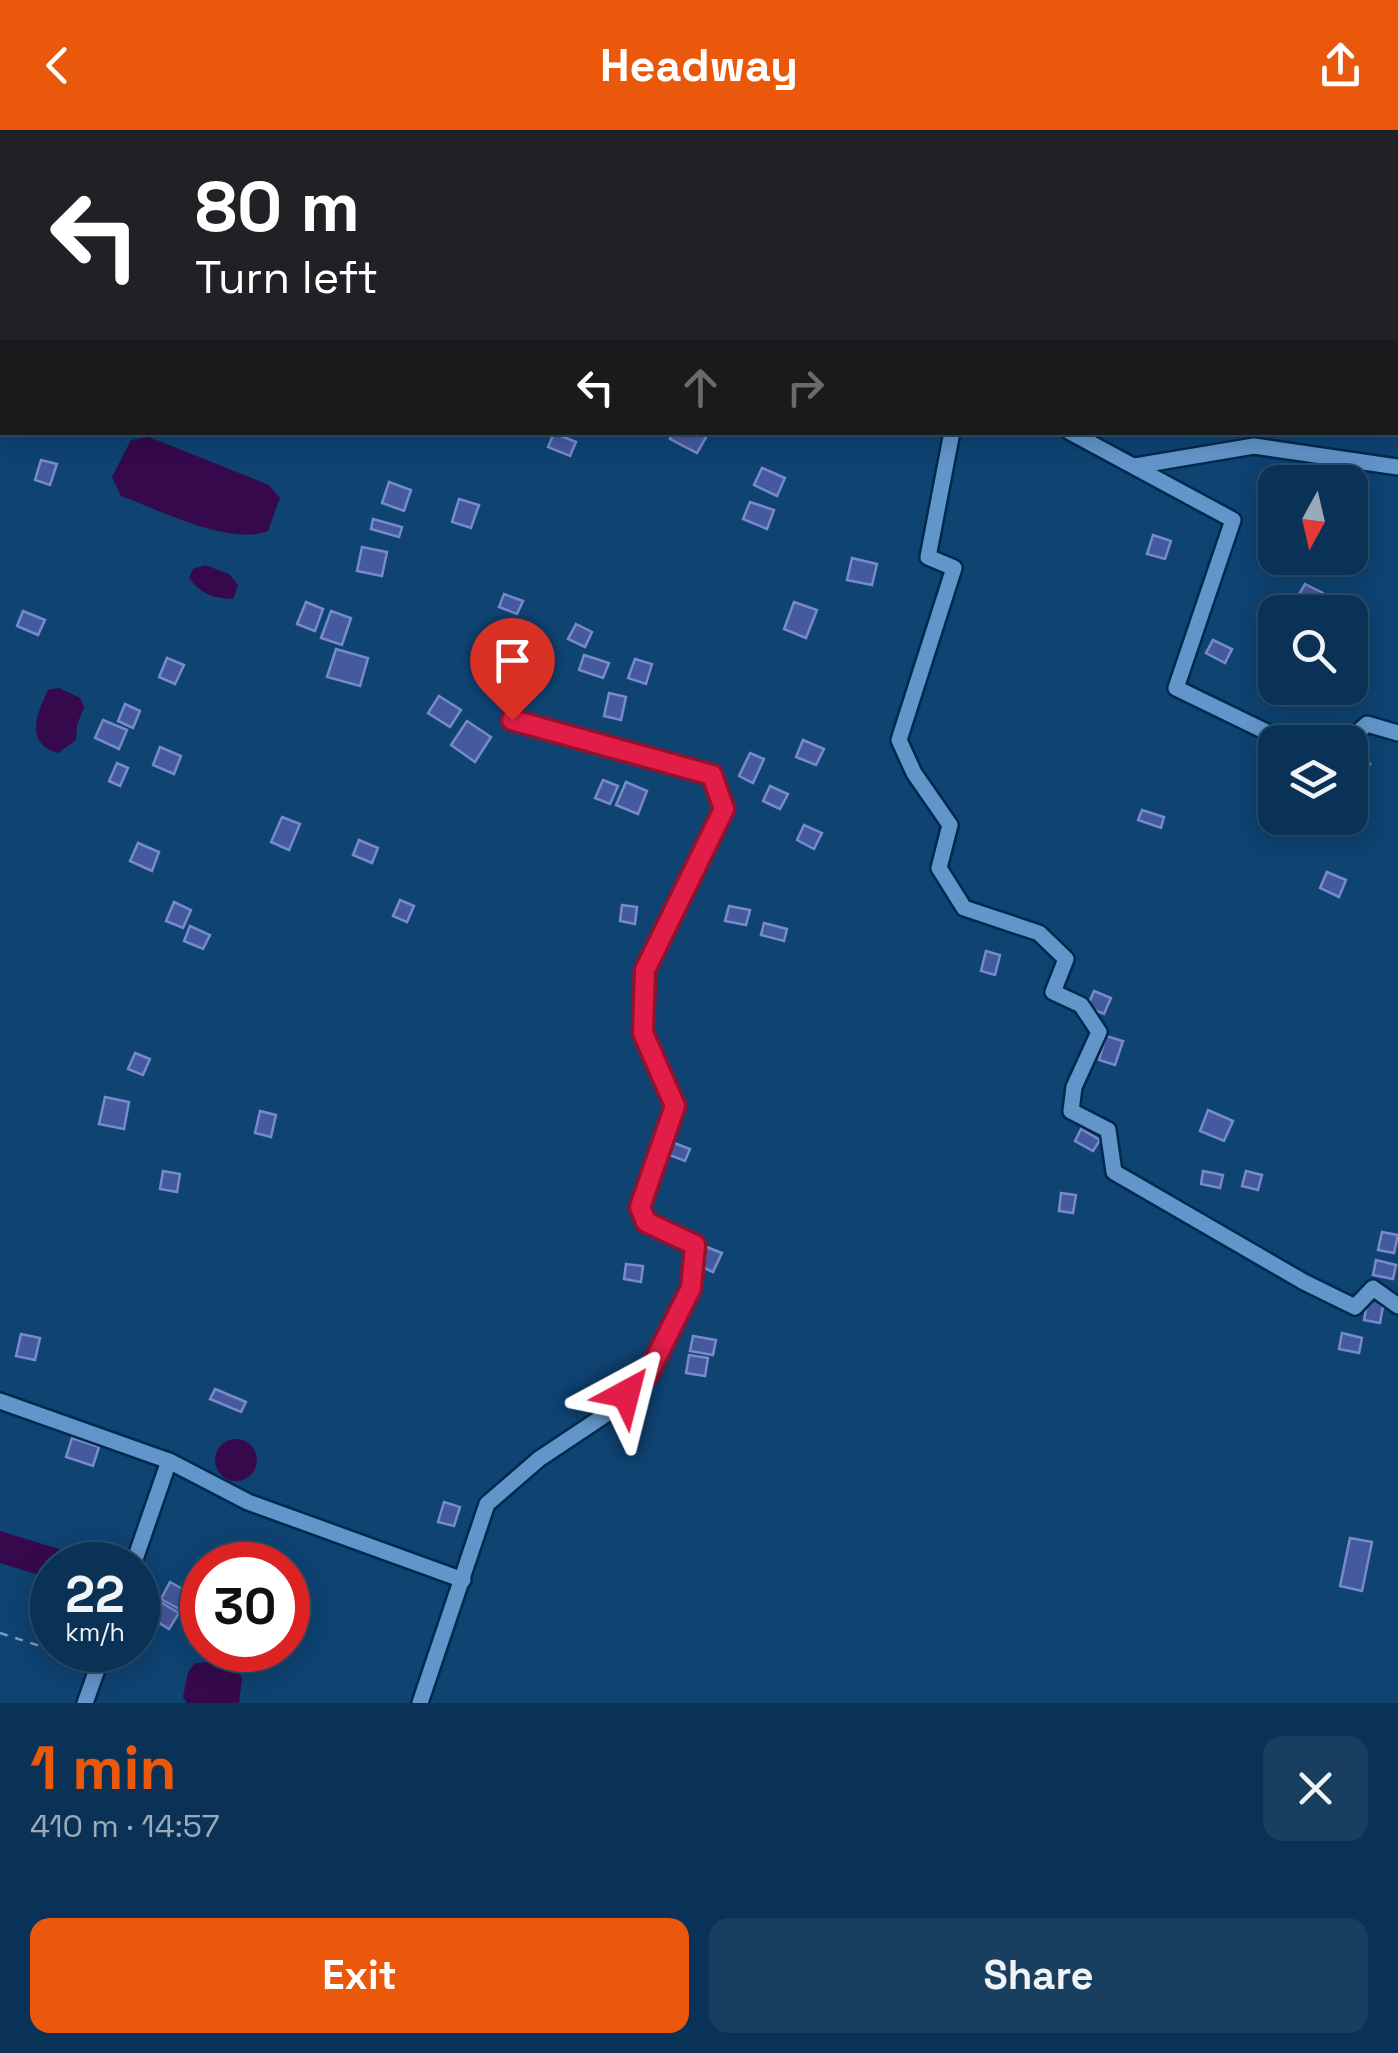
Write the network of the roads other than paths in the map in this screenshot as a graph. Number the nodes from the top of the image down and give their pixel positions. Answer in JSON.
{"nodes":[{"id":1,"x":951,"y":435,"type":"edge"},
{"id":2,"x":1076,"y":435,"type":"edge"},
{"id":3,"x":1135,"y":466,"type":"junction"},
{"id":4,"x":1398,"y":467,"type":"edge"},
{"id":5,"x":512,"y":720,"type":"dead end"},
{"id":6,"x":1366,"y":725,"type":"edge"},
{"id":7,"x":1258,"y":728,"type":"edge"},
{"id":8,"x":1398,"y":732,"type":"edge"},
{"id":9,"x":1398,"y":1306,"type":"edge"},
{"id":10,"x":0,"y":1401,"type":"edge"},
{"id":11,"x":168,"y":1461,"type":"junction"},
{"id":12,"x":141,"y":1542,"type":"edge"},
{"id":13,"x":463,"y":1580,"type":"junction"},
{"id":14,"x":96,"y":1672,"type":"edge"},
{"id":15,"x":85,"y":1703,"type":"edge"},
{"id":16,"x":420,"y":1703,"type":"edge"}],
"edges":[{"from":1,"to":9,"type":"street"},
{"from":2,"to":3,"type":"street"},
{"from":3,"to":4,"type":"street"},
{"from":3,"to":7,"type":"street"},
{"from":5,"to":13,"type":"street"},
{"from":6,"to":8,"type":"street"},
{"from":10,"to":11,"type":"street"},
{"from":11,"to":12,"type":"street"},
{"from":11,"to":13,"type":"street"},
{"from":13,"to":16,"type":"street"},
{"from":14,"to":15,"type":"street"}]}
